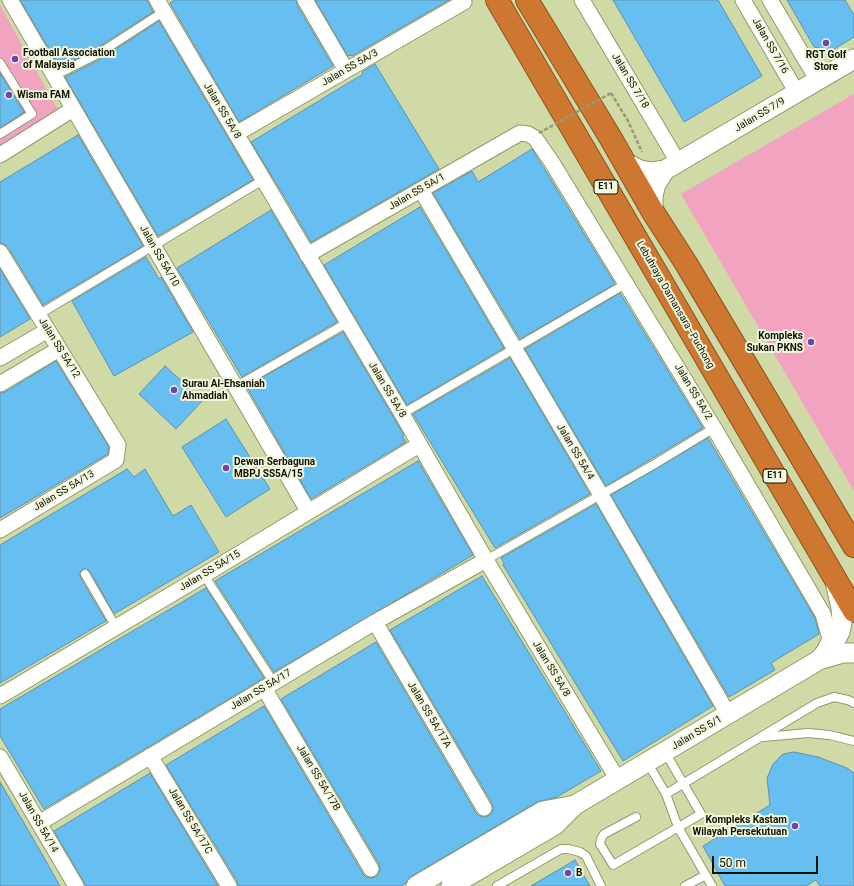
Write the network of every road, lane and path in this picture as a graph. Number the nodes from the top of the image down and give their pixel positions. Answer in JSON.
{"nodes":[{"id":1,"x":10,"y":0,"type":"edge"},
{"id":2,"x":305,"y":0,"type":"edge"},
{"id":3,"x":497,"y":0,"type":"edge"},
{"id":4,"x":526,"y":0,"type":"edge"},
{"id":5,"x":582,"y":0,"type":"edge"},
{"id":6,"x":743,"y":0,"type":"edge"},
{"id":7,"x":770,"y":0,"type":"edge"},
{"id":8,"x":463,"y":1,"type":"edge"},
{"id":9,"x":160,"y":4,"type":"edge"},
{"id":10,"x":854,"y":59,"type":"edge"},
{"id":11,"x":0,"y":63,"type":"edge"},
{"id":12,"x":346,"y":70,"type":"junction"},
{"id":13,"x":54,"y":76,"type":"junction"},
{"id":14,"x":818,"y":81,"type":"junction"},
{"id":15,"x":797,"y":93,"type":"junction"},
{"id":16,"x":73,"y":109,"type":"junction"},
{"id":17,"x":534,"y":133,"type":"junction"},
{"id":18,"x":0,"y":134,"type":"edge"},
{"id":19,"x":236,"y":134,"type":"junction"},
{"id":20,"x":0,"y":155,"type":"edge"},
{"id":21,"x":624,"y":162,"type":"junction"},
{"id":22,"x":665,"y":168,"type":"junction"},
{"id":23,"x":263,"y":180,"type":"junction"},
{"id":24,"x":421,"y":190,"type":"junction"},
{"id":25,"x":653,"y":212,"type":"junction"},
{"id":26,"x":0,"y":252,"type":"edge"},
{"id":27,"x":157,"y":252,"type":"junction"},
{"id":28,"x":307,"y":255,"type":"junction"},
{"id":29,"x":4,"y":268,"type":"edge"},
{"id":30,"x":627,"y":283,"type":"junction"},
{"id":31,"x":43,"y":323,"type":"junction"},
{"id":32,"x":347,"y":323,"type":"junction"},
{"id":33,"x":60,"y":349,"type":"junction"},
{"id":34,"x":514,"y":349,"type":"junction"},
{"id":35,"x":0,"y":358,"type":"edge"},
{"id":36,"x":0,"y":384,"type":"edge"},
{"id":37,"x":236,"y":387,"type":"junction"},
{"id":38,"x":402,"y":414,"type":"junction"},
{"id":39,"x":714,"y":428,"type":"junction"},
{"id":40,"x":118,"y":445,"type":"joint"},
{"id":41,"x":419,"y":445,"type":"junction"},
{"id":42,"x":601,"y":495,"type":"junction"},
{"id":43,"x":308,"y":511,"type":"junction"},
{"id":44,"x":0,"y":530,"type":"edge"},
{"id":45,"x":854,"y":546,"type":"edge"},
{"id":46,"x":486,"y":560,"type":"junction"},
{"id":47,"x":85,"y":574,"type":"dead end"},
{"id":48,"x":204,"y":575,"type":"junction"},
{"id":49,"x":834,"y":577,"type":"junction"},
{"id":50,"x":854,"y":611,"type":"edge"},
{"id":51,"x":375,"y":622,"type":"junction"},
{"id":52,"x":116,"y":627,"type":"junction"},
{"id":53,"x":854,"y":654,"type":"edge"},
{"id":54,"x":819,"y":660,"type":"junction"},
{"id":55,"x":269,"y":685,"type":"junction"},
{"id":56,"x":0,"y":696,"type":"edge"},
{"id":57,"x":854,"y":703,"type":"edge"},
{"id":58,"x":728,"y":714,"type":"junction"},
{"id":59,"x":761,"y":737,"type":"junction"},
{"id":60,"x":854,"y":741,"type":"edge"},
{"id":61,"x":665,"y":752,"type":"junction"},
{"id":62,"x":150,"y":756,"type":"junction"},
{"id":63,"x":0,"y":757,"type":"edge"},
{"id":64,"x":647,"y":762,"type":"junction"},
{"id":65,"x":618,"y":780,"type":"junction"},
{"id":66,"x":683,"y":783,"type":"junction"},
{"id":67,"x":666,"y":794,"type":"junction"},
{"id":68,"x":575,"y":805,"type":"junction"},
{"id":69,"x":484,"y":808,"type":"dead end"},
{"id":70,"x":636,"y":817,"type":"dead end"},
{"id":71,"x":39,"y":823,"type":"junction"},
{"id":72,"x":678,"y":827,"type":"junction"},
{"id":73,"x":371,"y":869,"type":"dead end"},
{"id":74,"x":706,"y":875,"type":"junction"},
{"id":75,"x":76,"y":886,"type":"edge"},
{"id":76,"x":229,"y":886,"type":"edge"},
{"id":77,"x":416,"y":886,"type":"edge"},
{"id":78,"x":451,"y":886,"type":"edge"},
{"id":79,"x":497,"y":886,"type":"edge"},
{"id":80,"x":601,"y":886,"type":"edge"},
{"id":81,"x":685,"y":886,"type":"edge"},
{"id":82,"x":712,"y":886,"type":"edge"}],
"edges":[{"from":1,"to":13,"type":"street","name":"Jalan SS 5A/10"},
{"from":2,"to":12,"type":"street"},
{"from":3,"to":49,"type":"highway","name":"Lebuhraya Damansara–Puchong","number":"E11"},
{"from":4,"to":21,"type":"highway","number":"E11"},
{"from":5,"to":22,"type":"street","name":"Jalan SS 7/18"},
{"from":6,"to":15,"type":"street","name":"Jalan SS 7/16"},
{"from":7,"to":14,"type":"street"},
{"from":8,"to":12,"type":"street","name":"Jalan SS 5A/3"},
{"from":9,"to":13,"type":"lane"},
{"from":9,"to":19,"type":"street","name":"Jalan SS 5A/8"},
{"from":10,"to":14,"type":"street","name":"Jalan SS 7/9"},
{"from":11,"to":18,"type":"lane"},
{"from":12,"to":19,"type":"street","name":"Jalan SS 5A/3"},
{"from":13,"to":16,"type":"street","name":"Jalan SS 5A/10"},
{"from":14,"to":15,"type":"street","name":"Jalan SS 7/9"},
{"from":15,"to":22,"type":"street","name":"Jalan SS 7/9"},
{"from":16,"to":20,"type":"street"},
{"from":16,"to":27,"type":"street","name":"Jalan SS 5A/10"},
{"from":17,"to":22,"type":"path","bridge":true},
{"from":17,"to":24,"type":"street","name":"Jalan SS 5A/1"},
{"from":17,"to":30,"type":"street","name":"Jalan SS 5A/2"},
{"from":19,"to":23,"type":"street","name":"Jalan SS 5A/8"},
{"from":21,"to":22,"type":"street"},
{"from":21,"to":25,"type":"highway","number":"E11"},
{"from":22,"to":25,"type":"street"},
{"from":23,"to":27,"type":"lane"},
{"from":23,"to":28,"type":"street","name":"Jalan SS 5A/8"},
{"from":24,"to":28,"type":"street","name":"Jalan SS 5A/1"},
{"from":24,"to":34,"type":"street","name":"Jalan SS 5A/4"},
{"from":25,"to":45,"type":"highway","number":"E11"},
{"from":26,"to":29,"type":"street","name":"Jalan SS 5A/12"},
{"from":27,"to":31,"type":"lane"},
{"from":27,"to":37,"type":"street","name":"Jalan SS 5A/10"},
{"from":28,"to":32,"type":"street","name":"Jalan SS 5A/8"},
{"from":29,"to":31,"type":"street","name":"Jalan SS 5A/12"},
{"from":30,"to":34,"type":"lane"},
{"from":30,"to":39,"type":"street","name":"Jalan SS 5A/2"},
{"from":31,"to":33,"type":"street","name":"Jalan SS 5A/12"},
{"from":31,"to":35,"type":"street"},
{"from":32,"to":37,"type":"lane"},
{"from":32,"to":38,"type":"street","name":"Jalan SS 5A/8"},
{"from":33,"to":36,"type":"street"},
{"from":33,"to":40,"type":"street","name":"Jalan SS 5A/12"},
{"from":34,"to":38,"type":"lane"},
{"from":34,"to":42,"type":"street","name":"Jalan SS 5A/4"},
{"from":37,"to":43,"type":"street","name":"Jalan SS 5A/10"},
{"from":38,"to":41,"type":"street","name":"Jalan SS 5A/8"},
{"from":39,"to":42,"type":"lane"},
{"from":39,"to":54,"type":"street","name":"Jalan SS 5A/2"},
{"from":40,"to":44,"type":"street","name":"Jalan SS 5A/13"},
{"from":41,"to":43,"type":"street","name":"Jalan SS 5A/15"},
{"from":41,"to":46,"type":"street","name":"Jalan SS 5A/8"},
{"from":42,"to":46,"type":"lane"},
{"from":42,"to":58,"type":"street","name":"Jalan SS 5A/4"},
{"from":43,"to":48,"type":"street","name":"Jalan SS 5A/15"},
{"from":46,"to":51,"type":"street","name":"Jalan SS 5A/17"},
{"from":46,"to":65,"type":"street","name":"Jalan SS 5A/8"},
{"from":47,"to":52,"type":"lane"},
{"from":48,"to":52,"type":"street","name":"Jalan SS 5A/15"},
{"from":48,"to":55,"type":"lane"},
{"from":49,"to":50,"type":"highway","name":"Lebuhraya Damansara–Puchong","number":"E11"},
{"from":49,"to":54,"type":"street","name":"Jalan SS 5/1"},
{"from":51,"to":55,"type":"street","name":"Jalan SS 5A/17"},
{"from":51,"to":69,"type":"street","name":"Jalan SS 5A/17A"},
{"from":52,"to":56,"type":"street","name":"Jalan SS 5A/15"},
{"from":53,"to":54,"type":"street","name":"Jalan SS 5/1"},
{"from":54,"to":58,"type":"street","name":"Jalan SS 5/1"},
{"from":55,"to":62,"type":"street","name":"Jalan SS 5A/17"},
{"from":55,"to":73,"type":"street","name":"Jalan SS 5A/17B"},
{"from":57,"to":59,"type":"lane"},
{"from":58,"to":61,"type":"street","name":"Jalan SS 5/1"},
{"from":59,"to":60,"type":"lane"},
{"from":59,"to":66,"type":"lane"},
{"from":61,"to":64,"type":"street","name":"Jalan SS 5/1"},
{"from":61,"to":66,"type":"lane"},
{"from":62,"to":71,"type":"street","name":"Jalan SS 5A/17"},
{"from":62,"to":76,"type":"street","name":"Jalan SS 5A/17C"},
{"from":63,"to":71,"type":"street","name":"Jalan SS 5A/14"},
{"from":64,"to":65,"type":"street","name":"Jalan SS 5/1"},
{"from":64,"to":67,"type":"lane"},
{"from":65,"to":68,"type":"street","name":"Jalan SS 5/1"},
{"from":66,"to":67,"type":"lane"},
{"from":66,"to":72,"type":"lane"},
{"from":67,"to":72,"type":"lane"},
{"from":68,"to":77,"type":"street","name":"Jalan SS 5/1"},
{"from":68,"to":78,"type":"street","name":"Jalan SS 5/1"},
{"from":70,"to":72,"type":"lane"},
{"from":71,"to":75,"type":"street","name":"Jalan SS 5A/14"},
{"from":72,"to":74,"type":"lane"},
{"from":74,"to":81,"type":"lane"},
{"from":74,"to":82,"type":"lane"},
{"from":79,"to":80,"type":"lane"}]}
